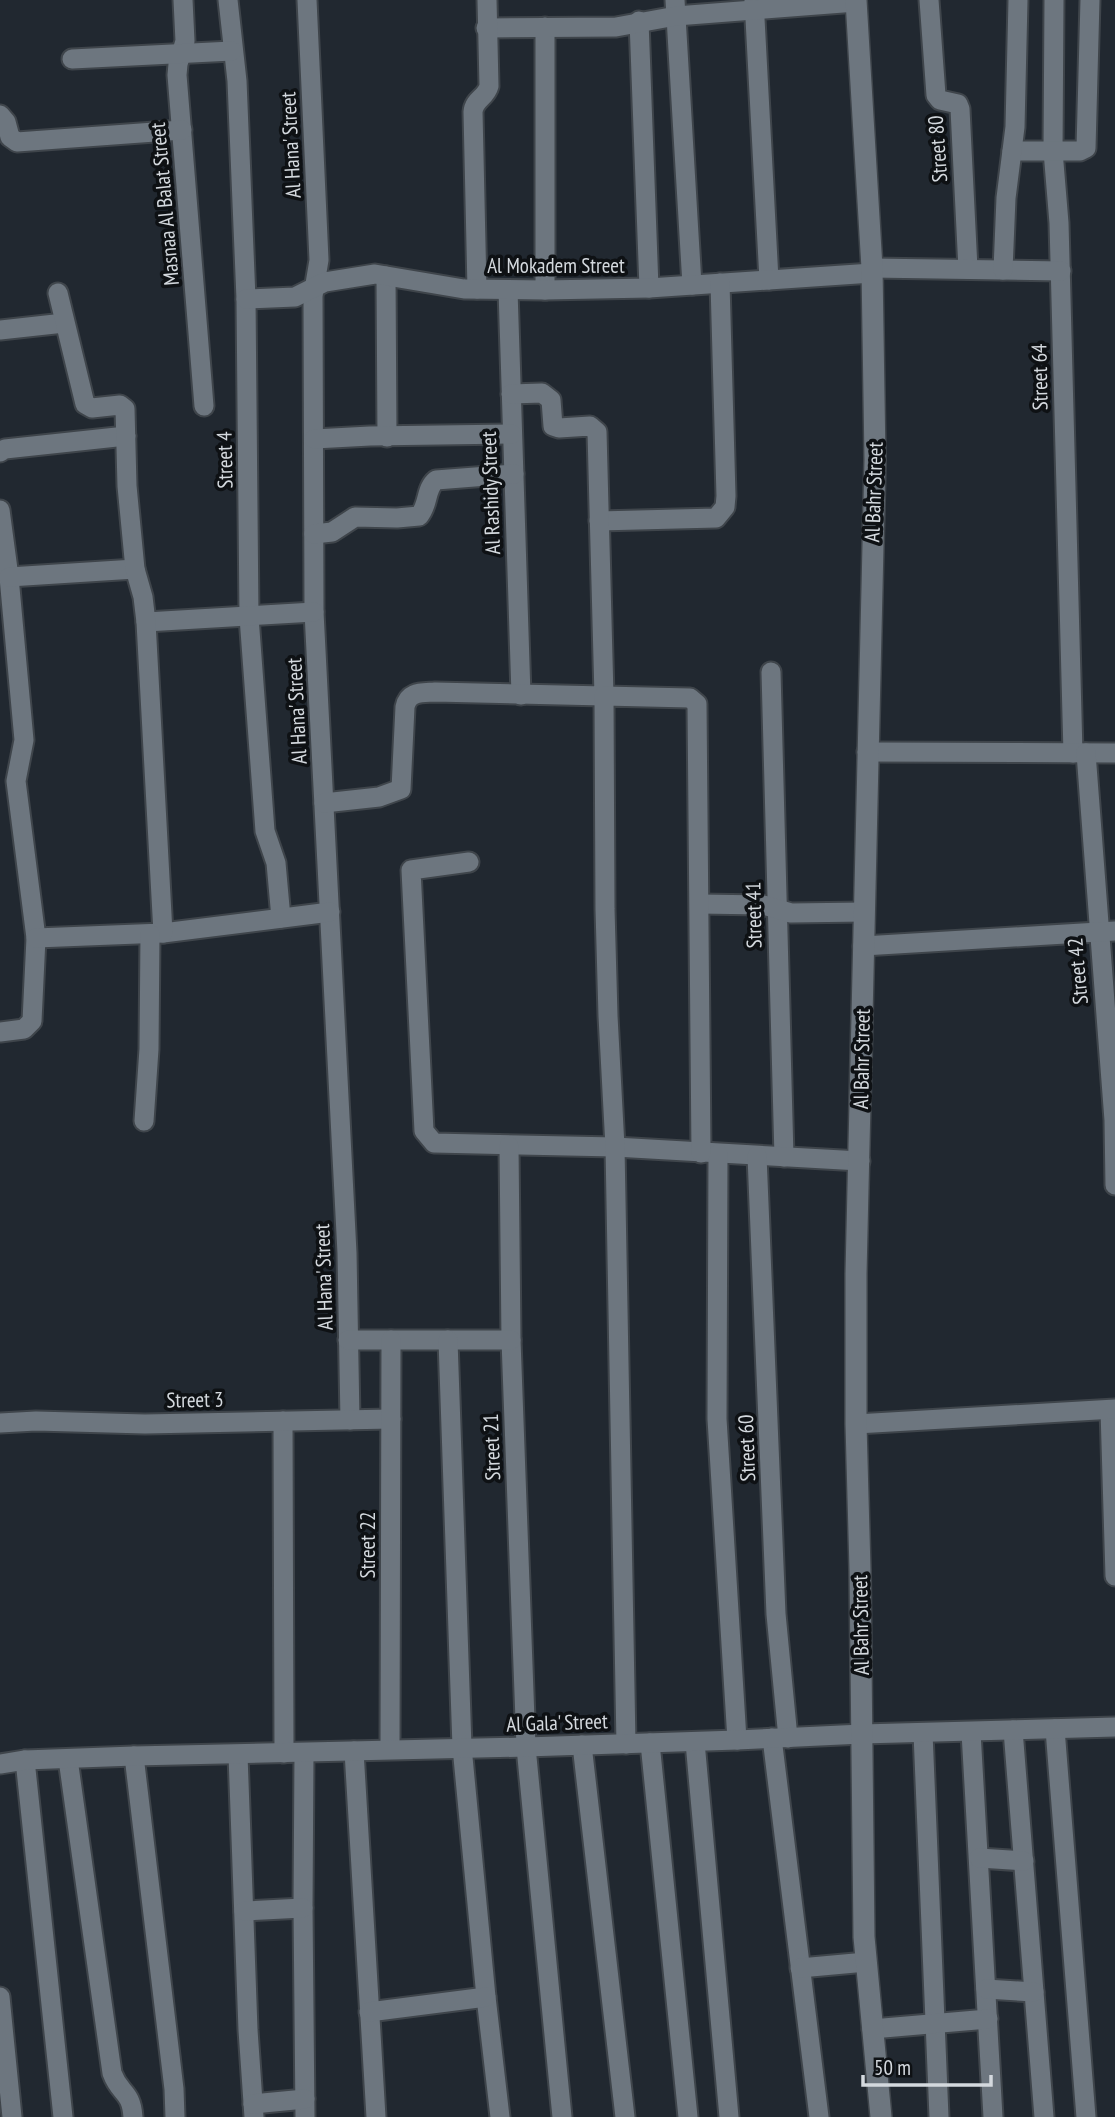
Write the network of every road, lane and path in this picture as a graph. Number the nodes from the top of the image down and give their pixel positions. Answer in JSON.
{"nodes":[{"id":1,"x":183,"y":0,"type":"edge"},
{"id":2,"x":228,"y":0,"type":"edge"},
{"id":3,"x":307,"y":0,"type":"edge"},
{"id":4,"x":487,"y":0,"type":"edge"},
{"id":5,"x":929,"y":0,"type":"edge"},
{"id":6,"x":1018,"y":0,"type":"edge"},
{"id":7,"x":1054,"y":0,"type":"edge"},
{"id":8,"x":1090,"y":0,"type":"edge"},
{"id":9,"x":856,"y":1,"type":"edge"},
{"id":10,"x":754,"y":5,"type":"edge"},
{"id":11,"x":676,"y":8,"type":"edge"},
{"id":12,"x":639,"y":21,"type":"junction"},
{"id":13,"x":544,"y":27,"type":"junction"},
{"id":14,"x":486,"y":28,"type":"junction"},
{"id":15,"x":232,"y":51,"type":"junction"},
{"id":16,"x":183,"y":54,"type":"junction"},
{"id":17,"x":72,"y":59,"type":"dead end"},
{"id":18,"x":0,"y":115,"type":"edge"},
{"id":19,"x":181,"y":130,"type":"junction"},
{"id":20,"x":1012,"y":151,"type":"junction"},
{"id":21,"x":1053,"y":151,"type":"junction"},
{"id":22,"x":968,"y":269,"type":"junction"},
{"id":23,"x":872,"y":270,"type":"junction"},
{"id":24,"x":1003,"y":270,"type":"junction"},
{"id":25,"x":1060,"y":271,"type":"junction"},
{"id":26,"x":386,"y":276,"type":"junction"},
{"id":27,"x":769,"y":280,"type":"junction"},
{"id":28,"x":720,"y":283,"type":"junction"},
{"id":29,"x":692,"y":285,"type":"junction"},
{"id":30,"x":314,"y":288,"type":"junction"},
{"id":31,"x":649,"y":288,"type":"junction"},
{"id":32,"x":477,"y":289,"type":"junction"},
{"id":33,"x":508,"y":290,"type":"junction"},
{"id":34,"x":545,"y":290,"type":"junction"},
{"id":35,"x":58,"y":293,"type":"dead end"},
{"id":36,"x":246,"y":299,"type":"junction"},
{"id":37,"x":64,"y":323,"type":"junction"},
{"id":38,"x":0,"y":330,"type":"edge"},
{"id":39,"x":511,"y":394,"type":"junction"},
{"id":40,"x":204,"y":406,"type":"dead end"},
{"id":41,"x":512,"y":434,"type":"junction"},
{"id":42,"x":126,"y":436,"type":"junction"},
{"id":43,"x":387,"y":436,"type":"junction"},
{"id":44,"x":314,"y":439,"type":"junction"},
{"id":45,"x":0,"y":452,"type":"edge"},
{"id":46,"x":513,"y":474,"type":"junction"},
{"id":47,"x":0,"y":510,"type":"edge"},
{"id":48,"x":599,"y":521,"type":"junction"},
{"id":49,"x":314,"y":534,"type":"junction"},
{"id":50,"x":3,"y":550,"type":"edge"},
{"id":51,"x":135,"y":569,"type":"junction"},
{"id":52,"x":9,"y":577,"type":"junction"},
{"id":53,"x":314,"y":612,"type":"junction"},
{"id":54,"x":249,"y":617,"type":"junction"},
{"id":55,"x":146,"y":622,"type":"junction"},
{"id":56,"x":771,"y":672,"type":"dead end"},
{"id":57,"x":521,"y":695,"type":"junction"},
{"id":58,"x":604,"y":696,"type":"junction"},
{"id":59,"x":867,"y":752,"type":"junction"},
{"id":60,"x":1079,"y":753,"type":"junction"},
{"id":61,"x":1115,"y":753,"type":"edge"},
{"id":62,"x":324,"y":803,"type":"junction"},
{"id":63,"x":469,"y":862,"type":"dead end"},
{"id":64,"x":700,"y":904,"type":"junction"},
{"id":65,"x":776,"y":909,"type":"junction"},
{"id":66,"x":330,"y":912,"type":"junction"},
{"id":67,"x":863,"y":912,"type":"junction"},
{"id":68,"x":281,"y":918,"type":"junction"},
{"id":69,"x":1106,"y":931,"type":"edge"},
{"id":70,"x":156,"y":933,"type":"junction"},
{"id":71,"x":36,"y":938,"type":"junction"},
{"id":72,"x":863,"y":946,"type":"junction"},
{"id":73,"x":0,"y":1032,"type":"edge"},
{"id":74,"x":144,"y":1121,"type":"dead end"},
{"id":75,"x":509,"y":1146,"type":"junction"},
{"id":76,"x":615,"y":1147,"type":"junction"},
{"id":77,"x":710,"y":1153,"type":"junction"},
{"id":78,"x":757,"y":1156,"type":"junction"},
{"id":79,"x":783,"y":1157,"type":"junction"},
{"id":80,"x":860,"y":1161,"type":"junction"},
{"id":81,"x":1115,"y":1185,"type":"edge"},
{"id":82,"x":348,"y":1340,"type":"junction"},
{"id":83,"x":391,"y":1340,"type":"junction"},
{"id":84,"x":448,"y":1340,"type":"junction"},
{"id":85,"x":511,"y":1340,"type":"junction"},
{"id":86,"x":1112,"y":1409,"type":"edge"},
{"id":87,"x":391,"y":1419,"type":"junction"},
{"id":88,"x":350,"y":1420,"type":"junction"},
{"id":89,"x":283,"y":1421,"type":"junction"},
{"id":90,"x":0,"y":1423,"type":"edge"},
{"id":91,"x":856,"y":1424,"type":"junction"},
{"id":92,"x":1115,"y":1576,"type":"edge"},
{"id":93,"x":1115,"y":1727,"type":"edge"},
{"id":94,"x":1055,"y":1729,"type":"junction"},
{"id":95,"x":1013,"y":1730,"type":"junction"},
{"id":96,"x":971,"y":1732,"type":"junction"},
{"id":97,"x":923,"y":1733,"type":"junction"},
{"id":98,"x":862,"y":1734,"type":"junction"},
{"id":99,"x":780,"y":1738,"type":"junction"},
{"id":100,"x":737,"y":1740,"type":"junction"},
{"id":101,"x":695,"y":1742,"type":"junction"},
{"id":102,"x":650,"y":1743,"type":"junction"},
{"id":103,"x":626,"y":1744,"type":"junction"},
{"id":104,"x":582,"y":1745,"type":"junction"},
{"id":105,"x":527,"y":1747,"type":"junction"},
{"id":106,"x":462,"y":1748,"type":"junction"},
{"id":107,"x":390,"y":1749,"type":"junction"},
{"id":108,"x":354,"y":1751,"type":"junction"},
{"id":109,"x":284,"y":1753,"type":"junction"},
{"id":110,"x":304,"y":1753,"type":"junction"},
{"id":111,"x":237,"y":1755,"type":"junction"},
{"id":112,"x":134,"y":1756,"type":"junction"},
{"id":113,"x":68,"y":1759,"type":"junction"},
{"id":114,"x":25,"y":1760,"type":"junction"},
{"id":115,"x":0,"y":1764,"type":"edge"},
{"id":116,"x":979,"y":1858,"type":"junction"},
{"id":117,"x":1024,"y":1861,"type":"junction"},
{"id":118,"x":303,"y":1908,"type":"junction"},
{"id":119,"x":244,"y":1911,"type":"junction"},
{"id":120,"x":866,"y":1962,"type":"junction"},
{"id":121,"x":800,"y":1968,"type":"junction"},
{"id":122,"x":986,"y":1989,"type":"junction"},
{"id":123,"x":1034,"y":1992,"type":"junction"},
{"id":124,"x":0,"y":1997,"type":"edge"},
{"id":125,"x":486,"y":1997,"type":"junction"},
{"id":126,"x":369,"y":2012,"type":"junction"},
{"id":127,"x":988,"y":2019,"type":"junction"},
{"id":128,"x":935,"y":2025,"type":"junction"},
{"id":129,"x":872,"y":2029,"type":"junction"},
{"id":130,"x":305,"y":2108,"type":"edge"},
{"id":131,"x":253,"y":2110,"type":"edge"},
{"id":132,"x":12,"y":2117,"type":"edge"},
{"id":133,"x":63,"y":2117,"type":"edge"},
{"id":134,"x":133,"y":2117,"type":"edge"},
{"id":135,"x":175,"y":2117,"type":"edge"},
{"id":136,"x":376,"y":2117,"type":"edge"},
{"id":137,"x":500,"y":2117,"type":"edge"},
{"id":138,"x":562,"y":2117,"type":"edge"},
{"id":139,"x":625,"y":2117,"type":"edge"},
{"id":140,"x":688,"y":2117,"type":"edge"},
{"id":141,"x":729,"y":2117,"type":"edge"},
{"id":142,"x":819,"y":2117,"type":"edge"},
{"id":143,"x":881,"y":2117,"type":"edge"},
{"id":144,"x":939,"y":2117,"type":"edge"},
{"id":145,"x":993,"y":2117,"type":"edge"},
{"id":146,"x":1044,"y":2117,"type":"edge"},
{"id":147,"x":1086,"y":2117,"type":"edge"}],
"edges":[{"from":1,"to":16,"type":"street","name":"Masnaa Al Balat Street"},
{"from":2,"to":15,"type":"street","name":"Street 4"},
{"from":3,"to":30,"type":"street","name":"Al Hana' Street"},
{"from":4,"to":14,"type":"street"},
{"from":5,"to":22,"type":"street","name":"Street 80"},
{"from":6,"to":20,"type":"street"},
{"from":7,"to":21,"type":"street","name":"Street 64"},
{"from":8,"to":21,"type":"street"},
{"from":9,"to":10,"type":"street"},
{"from":9,"to":23,"type":"street","name":"Al Bahr Street"},
{"from":10,"to":11,"type":"street"},
{"from":10,"to":27,"type":"street"},
{"from":11,"to":12,"type":"street"},
{"from":11,"to":29,"type":"street"},
{"from":12,"to":13,"type":"street"},
{"from":12,"to":31,"type":"street"},
{"from":13,"to":14,"type":"street"},
{"from":13,"to":34,"type":"street"},
{"from":14,"to":32,"type":"street"},
{"from":15,"to":16,"type":"street"},
{"from":15,"to":36,"type":"street","name":"Street 4"},
{"from":16,"to":17,"type":"street"},
{"from":16,"to":19,"type":"street","name":"Masnaa Al Balat Street"},
{"from":18,"to":19,"type":"street"},
{"from":19,"to":40,"type":"street","name":"Masnaa Al Balat Street"},
{"from":20,"to":21,"type":"street"},
{"from":20,"to":24,"type":"street"},
{"from":21,"to":25,"type":"street","name":"Street 64"},
{"from":22,"to":23,"type":"street","name":"Al Mokadem Street"},
{"from":22,"to":24,"type":"street","name":"Al Mokadem Street"},
{"from":23,"to":27,"type":"street","name":"Al Mokadem Street"},
{"from":23,"to":59,"type":"street","name":"Al Bahr Street"},
{"from":24,"to":25,"type":"street","name":"Al Mokadem Street"},
{"from":25,"to":60,"type":"street","name":"Street 64"},
{"from":26,"to":30,"type":"street","name":"Al Mokadem Street"},
{"from":26,"to":32,"type":"street","name":"Al Mokadem Street"},
{"from":26,"to":43,"type":"street"},
{"from":27,"to":28,"type":"street","name":"Al Mokadem Street"},
{"from":28,"to":29,"type":"street","name":"Al Mokadem Street"},
{"from":28,"to":48,"type":"street"},
{"from":29,"to":31,"type":"street","name":"Al Mokadem Street"},
{"from":30,"to":36,"type":"street","name":"Al Mokadem Street"},
{"from":30,"to":44,"type":"street","name":"Al Hana' Street"},
{"from":31,"to":34,"type":"street","name":"Al Mokadem Street"},
{"from":32,"to":33,"type":"street","name":"Al Mokadem Street"},
{"from":33,"to":34,"type":"street","name":"Al Mokadem Street"},
{"from":33,"to":39,"type":"street","name":"Al Rashidy Street"},
{"from":35,"to":37,"type":"street"},
{"from":36,"to":54,"type":"street","name":"Street 4"},
{"from":37,"to":38,"type":"street"},
{"from":37,"to":42,"type":"street"},
{"from":39,"to":41,"type":"street","name":"Al Rashidy Street"},
{"from":39,"to":48,"type":"street"},
{"from":41,"to":43,"type":"street"},
{"from":41,"to":46,"type":"street","name":"Al Rashidy Street"},
{"from":42,"to":45,"type":"street"},
{"from":42,"to":51,"type":"street"},
{"from":43,"to":44,"type":"street"},
{"from":44,"to":49,"type":"street","name":"Al Hana' Street"},
{"from":46,"to":49,"type":"street"},
{"from":46,"to":57,"type":"street","name":"Al Rashidy Street"},
{"from":47,"to":50,"type":"street"},
{"from":48,"to":58,"type":"street"},
{"from":49,"to":53,"type":"street","name":"Al Hana' Street"},
{"from":50,"to":52,"type":"street"},
{"from":51,"to":52,"type":"street"},
{"from":51,"to":55,"type":"street"},
{"from":52,"to":71,"type":"street"},
{"from":53,"to":54,"type":"street"},
{"from":53,"to":62,"type":"street","name":"Al Hana' Street"},
{"from":54,"to":55,"type":"street"},
{"from":54,"to":68,"type":"street","name":"Street 4"},
{"from":55,"to":70,"type":"street"},
{"from":56,"to":65,"type":"street","name":"Street 41"},
{"from":57,"to":58,"type":"street"},
{"from":57,"to":62,"type":"street"},
{"from":58,"to":64,"type":"street"},
{"from":58,"to":76,"type":"street"},
{"from":59,"to":60,"type":"street"},
{"from":59,"to":67,"type":"street","name":"Al Bahr Street"},
{"from":60,"to":61,"type":"street"},
{"from":60,"to":69,"type":"street","name":"Street 42"},
{"from":62,"to":66,"type":"street","name":"Al Hana' Street"},
{"from":63,"to":75,"type":"street"},
{"from":64,"to":65,"type":"street"},
{"from":64,"to":77,"type":"street"},
{"from":65,"to":67,"type":"street"},
{"from":65,"to":79,"type":"street","name":"Street 41"},
{"from":66,"to":68,"type":"street"},
{"from":66,"to":82,"type":"street","name":"Al Hana' Street"},
{"from":67,"to":72,"type":"street","name":"Al Bahr Street"},
{"from":68,"to":70,"type":"street"},
{"from":69,"to":72,"type":"street"},
{"from":69,"to":81,"type":"street","name":"Street 42"},
{"from":70,"to":71,"type":"street"},
{"from":70,"to":74,"type":"street"},
{"from":71,"to":73,"type":"street"},
{"from":72,"to":80,"type":"street","name":"Al Bahr Street"},
{"from":75,"to":76,"type":"street"},
{"from":75,"to":85,"type":"street","name":"Street 21"},
{"from":76,"to":77,"type":"street"},
{"from":76,"to":103,"type":"street"},
{"from":77,"to":78,"type":"street"},
{"from":77,"to":100,"type":"street"},
{"from":78,"to":79,"type":"street"},
{"from":78,"to":99,"type":"street","name":"Street 60"},
{"from":79,"to":80,"type":"street"},
{"from":80,"to":91,"type":"street","name":"Al Bahr Street"},
{"from":82,"to":83,"type":"street"},
{"from":82,"to":88,"type":"street","name":"Al Hana' Street"},
{"from":83,"to":84,"type":"street"},
{"from":83,"to":87,"type":"street","name":"Street 22"},
{"from":84,"to":85,"type":"street"},
{"from":84,"to":106,"type":"street"},
{"from":85,"to":105,"type":"street","name":"Street 21"},
{"from":86,"to":91,"type":"street"},
{"from":86,"to":92,"type":"street"},
{"from":87,"to":88,"type":"street","name":"Street 3"},
{"from":87,"to":107,"type":"street","name":"Street 22"},
{"from":88,"to":89,"type":"street","name":"Street 3"},
{"from":89,"to":90,"type":"street","name":"Street 3"},
{"from":89,"to":109,"type":"street"},
{"from":91,"to":98,"type":"street","name":"Al Bahr Street"},
{"from":93,"to":94,"type":"street","name":"Al Gala' Street"},
{"from":94,"to":95,"type":"street","name":"Al Gala' Street"},
{"from":94,"to":147,"type":"street"},
{"from":95,"to":96,"type":"street","name":"Al Gala' Street"},
{"from":95,"to":117,"type":"street"},
{"from":96,"to":97,"type":"street","name":"Al Gala' Street"},
{"from":96,"to":116,"type":"street"},
{"from":97,"to":98,"type":"street","name":"Al Gala' Street"},
{"from":97,"to":128,"type":"street"},
{"from":98,"to":99,"type":"street","name":"Al Gala' Street"},
{"from":98,"to":120,"type":"street","name":"Al Bahr Street"},
{"from":99,"to":100,"type":"street","name":"Al Gala' Street"},
{"from":99,"to":121,"type":"street","name":"Street 60"},
{"from":100,"to":101,"type":"street","name":"Al Gala' Street"},
{"from":101,"to":102,"type":"street","name":"Al Gala' Street"},
{"from":101,"to":141,"type":"street"},
{"from":102,"to":103,"type":"street","name":"Al Gala' Street"},
{"from":102,"to":140,"type":"street"},
{"from":103,"to":104,"type":"street","name":"Al Gala' Street"},
{"from":104,"to":105,"type":"street","name":"Al Gala' Street"},
{"from":104,"to":139,"type":"street"},
{"from":105,"to":106,"type":"street","name":"Al Gala' Street"},
{"from":105,"to":138,"type":"street","name":"Street 21"},
{"from":106,"to":107,"type":"street","name":"Al Gala' Street"},
{"from":106,"to":125,"type":"street"},
{"from":107,"to":108,"type":"street","name":"Al Gala' Street"},
{"from":108,"to":110,"type":"street","name":"Al Gala' Street"},
{"from":108,"to":126,"type":"street"},
{"from":109,"to":110,"type":"street","name":"Al Gala' Street"},
{"from":109,"to":111,"type":"street","name":"Al Gala' Street"},
{"from":110,"to":118,"type":"street"},
{"from":111,"to":112,"type":"street","name":"Al Gala' Street"},
{"from":111,"to":119,"type":"street"},
{"from":112,"to":113,"type":"street","name":"Al Gala' Street"},
{"from":112,"to":135,"type":"street"},
{"from":113,"to":114,"type":"street","name":"Al Gala' Street"},
{"from":113,"to":134,"type":"street"},
{"from":114,"to":115,"type":"street","name":"Al Gala' Street"},
{"from":114,"to":133,"type":"street"},
{"from":116,"to":117,"type":"street"},
{"from":116,"to":122,"type":"street"},
{"from":117,"to":123,"type":"street"},
{"from":118,"to":119,"type":"street"},
{"from":118,"to":130,"type":"street"},
{"from":119,"to":131,"type":"street"},
{"from":120,"to":121,"type":"street"},
{"from":120,"to":129,"type":"street","name":"Al Bahr Street"},
{"from":121,"to":142,"type":"street","name":"Street 60"},
{"from":122,"to":123,"type":"street"},
{"from":122,"to":127,"type":"street"},
{"from":123,"to":146,"type":"street"},
{"from":124,"to":132,"type":"street"},
{"from":125,"to":126,"type":"street"},
{"from":125,"to":137,"type":"street"},
{"from":126,"to":136,"type":"street"},
{"from":127,"to":128,"type":"street"},
{"from":127,"to":145,"type":"street"},
{"from":128,"to":129,"type":"street"},
{"from":128,"to":144,"type":"street"},
{"from":129,"to":143,"type":"street","name":"Al Bahr Street"},
{"from":130,"to":131,"type":"street"}]}
